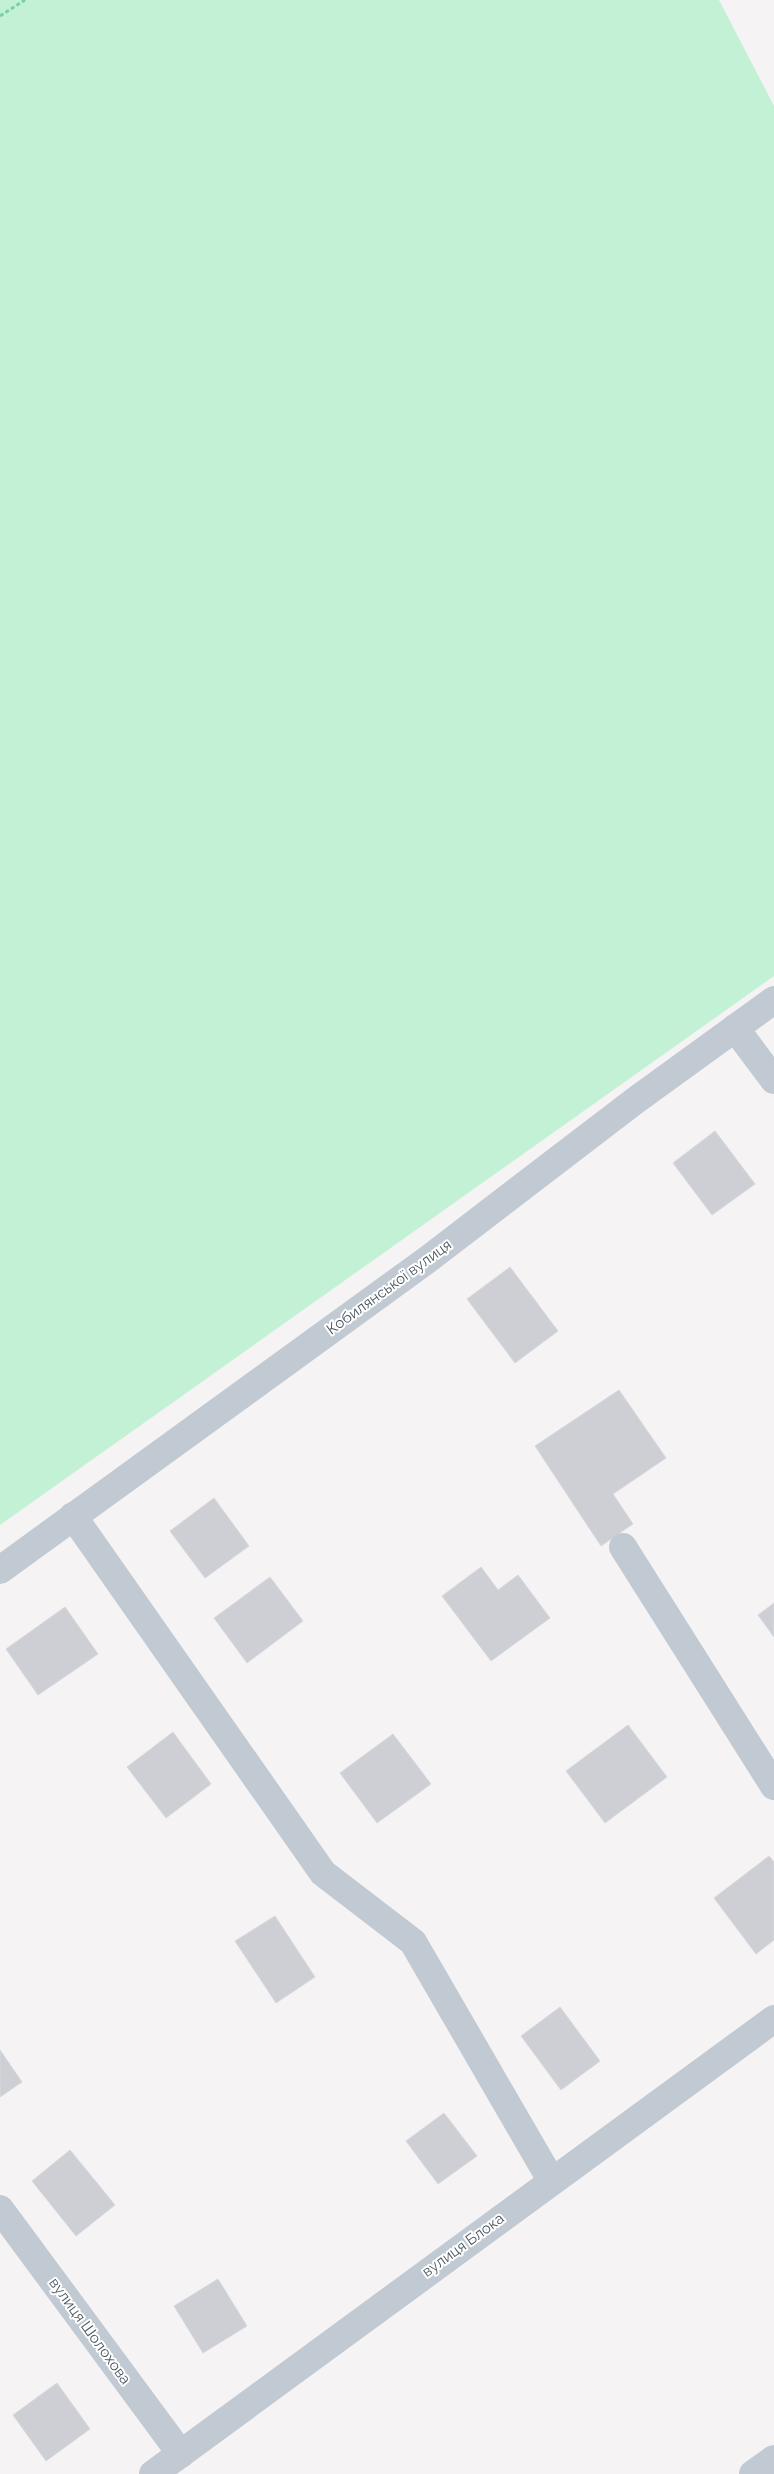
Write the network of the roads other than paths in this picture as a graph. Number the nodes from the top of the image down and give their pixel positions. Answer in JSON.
{"nodes":[{"id":1,"x":774,"y":1000,"type":"edge"},
{"id":2,"x":735,"y":1028,"type":"junction"},
{"id":3,"x":774,"y":1080,"type":"edge"},
{"id":4,"x":73,"y":1516,"type":"junction"},
{"id":5,"x":623,"y":1547,"type":"dead end"},
{"id":6,"x":0,"y":1570,"type":"edge"},
{"id":7,"x":774,"y":1786,"type":"edge"},
{"id":8,"x":774,"y":2019,"type":"edge"},
{"id":9,"x":551,"y":2180,"type":"junction"},
{"id":10,"x":0,"y":2209,"type":"edge"},
{"id":11,"x":181,"y":2454,"type":"junction"},
{"id":12,"x":774,"y":2458,"type":"edge"},
{"id":13,"x":153,"y":2474,"type":"edge"},
{"id":14,"x":753,"y":2474,"type":"edge"}],
"edges":[{"from":1,"to":2,"type":"street","name":"Кобилянської вулиця"},
{"from":2,"to":3,"type":"street"},
{"from":2,"to":4,"type":"street","name":"Кобилянської вулиця"},
{"from":4,"to":6,"type":"street","name":"Кобилянської вулиця"},
{"from":4,"to":9,"type":"street"},
{"from":5,"to":7,"type":"street"},
{"from":8,"to":9,"type":"street","name":"вулиця Блока"},
{"from":9,"to":11,"type":"street","name":"вулиця Блока"},
{"from":10,"to":11,"type":"street","name":"вулиця Шолохова"},
{"from":11,"to":13,"type":"street","name":"вулиця Блока"},
{"from":12,"to":14,"type":"street"}]}
